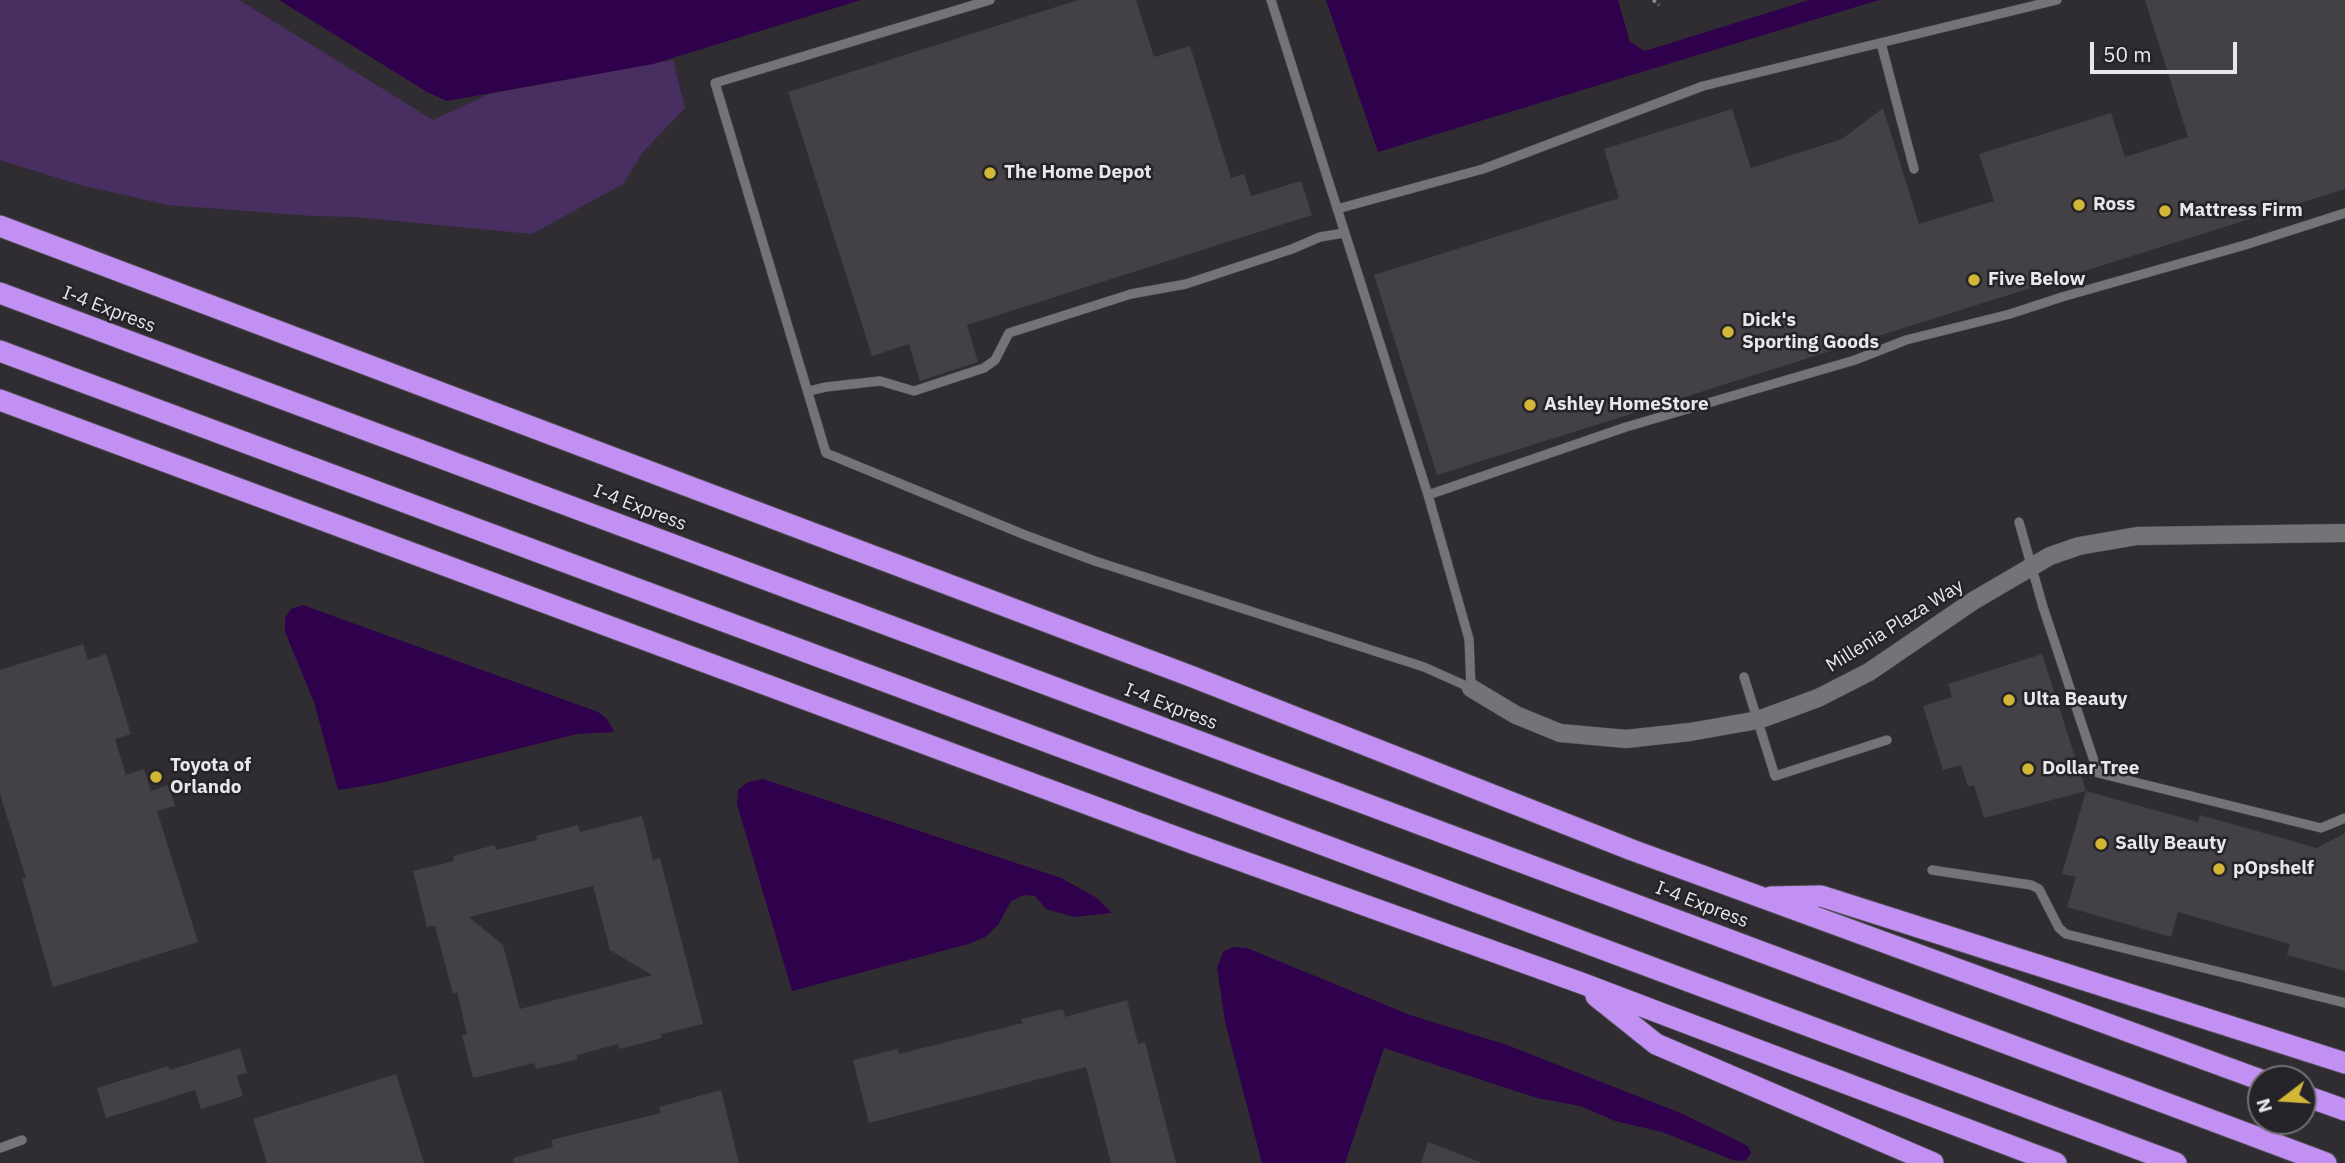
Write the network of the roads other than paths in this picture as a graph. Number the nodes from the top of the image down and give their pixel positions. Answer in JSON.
{"nodes":[{"id":1,"x":990,"y":0,"type":"edge"},
{"id":2,"x":1271,"y":0,"type":"edge"},
{"id":3,"x":2057,"y":0,"type":"edge"},
{"id":4,"x":1881,"y":43,"type":"junction"},
{"id":5,"x":1914,"y":169,"type":"dead end"},
{"id":6,"x":1337,"y":209,"type":"junction"},
{"id":7,"x":2345,"y":213,"type":"edge"},
{"id":8,"x":0,"y":226,"type":"edge"},
{"id":9,"x":1344,"y":233,"type":"junction"},
{"id":10,"x":0,"y":293,"type":"edge"},
{"id":11,"x":0,"y":351,"type":"edge"},
{"id":12,"x":809,"y":391,"type":"junction"},
{"id":13,"x":0,"y":400,"type":"edge"},
{"id":14,"x":1428,"y":495,"type":"junction"},
{"id":15,"x":2019,"y":522,"type":"dead end"},
{"id":16,"x":2345,"y":533,"type":"edge"},
{"id":17,"x":2032,"y":568,"type":"junction"},
{"id":18,"x":1744,"y":677,"type":"dead end"},
{"id":19,"x":1471,"y":688,"type":"junction"},
{"id":20,"x":1758,"y":720,"type":"junction"},
{"id":21,"x":1886,"y":740,"type":"dead end"},
{"id":22,"x":2345,"y":818,"type":"edge"},
{"id":23,"x":1931,"y":870,"type":"dead end"},
{"id":24,"x":1758,"y":897,"type":"junction"},
{"id":25,"x":1581,"y":983,"type":"junction"},
{"id":26,"x":2345,"y":1003,"type":"edge"},
{"id":27,"x":2345,"y":1063,"type":"edge"},
{"id":28,"x":2247,"y":1075,"type":"edge"},
{"id":29,"x":2317,"y":1100,"type":"edge"},
{"id":30,"x":2345,"y":1110,"type":"edge"},
{"id":31,"x":22,"y":1140,"type":"dead end"},
{"id":32,"x":0,"y":1147,"type":"edge"},
{"id":33,"x":1933,"y":1163,"type":"edge"},
{"id":34,"x":2056,"y":1163,"type":"edge"},
{"id":35,"x":2176,"y":1163,"type":"edge"},
{"id":36,"x":2326,"y":1163,"type":"edge"}],
"edges":[{"from":1,"to":12,"type":"lane"},
{"from":2,"to":6,"type":"lane"},
{"from":3,"to":4,"type":"lane"},
{"from":4,"to":5,"type":"lane"},
{"from":4,"to":6,"type":"lane"},
{"from":6,"to":9,"type":"lane"},
{"from":7,"to":14,"type":"lane"},
{"from":8,"to":24,"type":"highway"},
{"from":9,"to":12,"type":"lane"},
{"from":9,"to":14,"type":"lane"},
{"from":10,"to":36,"type":"highway","name":"I-4 Express"},
{"from":11,"to":35,"type":"highway"},
{"from":12,"to":19,"type":"lane"},
{"from":13,"to":25,"type":"highway"},
{"from":14,"to":19,"type":"lane"},
{"from":15,"to":17,"type":"lane"},
{"from":16,"to":17,"type":"street","name":"Millenia Plaza Way"},
{"from":17,"to":20,"type":"street","name":"Millenia Plaza Way"},
{"from":17,"to":22,"type":"lane"},
{"from":18,"to":20,"type":"lane"},
{"from":19,"to":20,"type":"street","name":"Millenia Plaza Way"},
{"from":20,"to":21,"type":"lane"},
{"from":23,"to":26,"type":"lane"},
{"from":24,"to":27,"type":"highway"},
{"from":24,"to":28,"type":"highway"},
{"from":25,"to":33,"type":"highway"},
{"from":25,"to":34,"type":"highway"},
{"from":29,"to":30,"type":"highway"},
{"from":31,"to":32,"type":"lane"}]}
